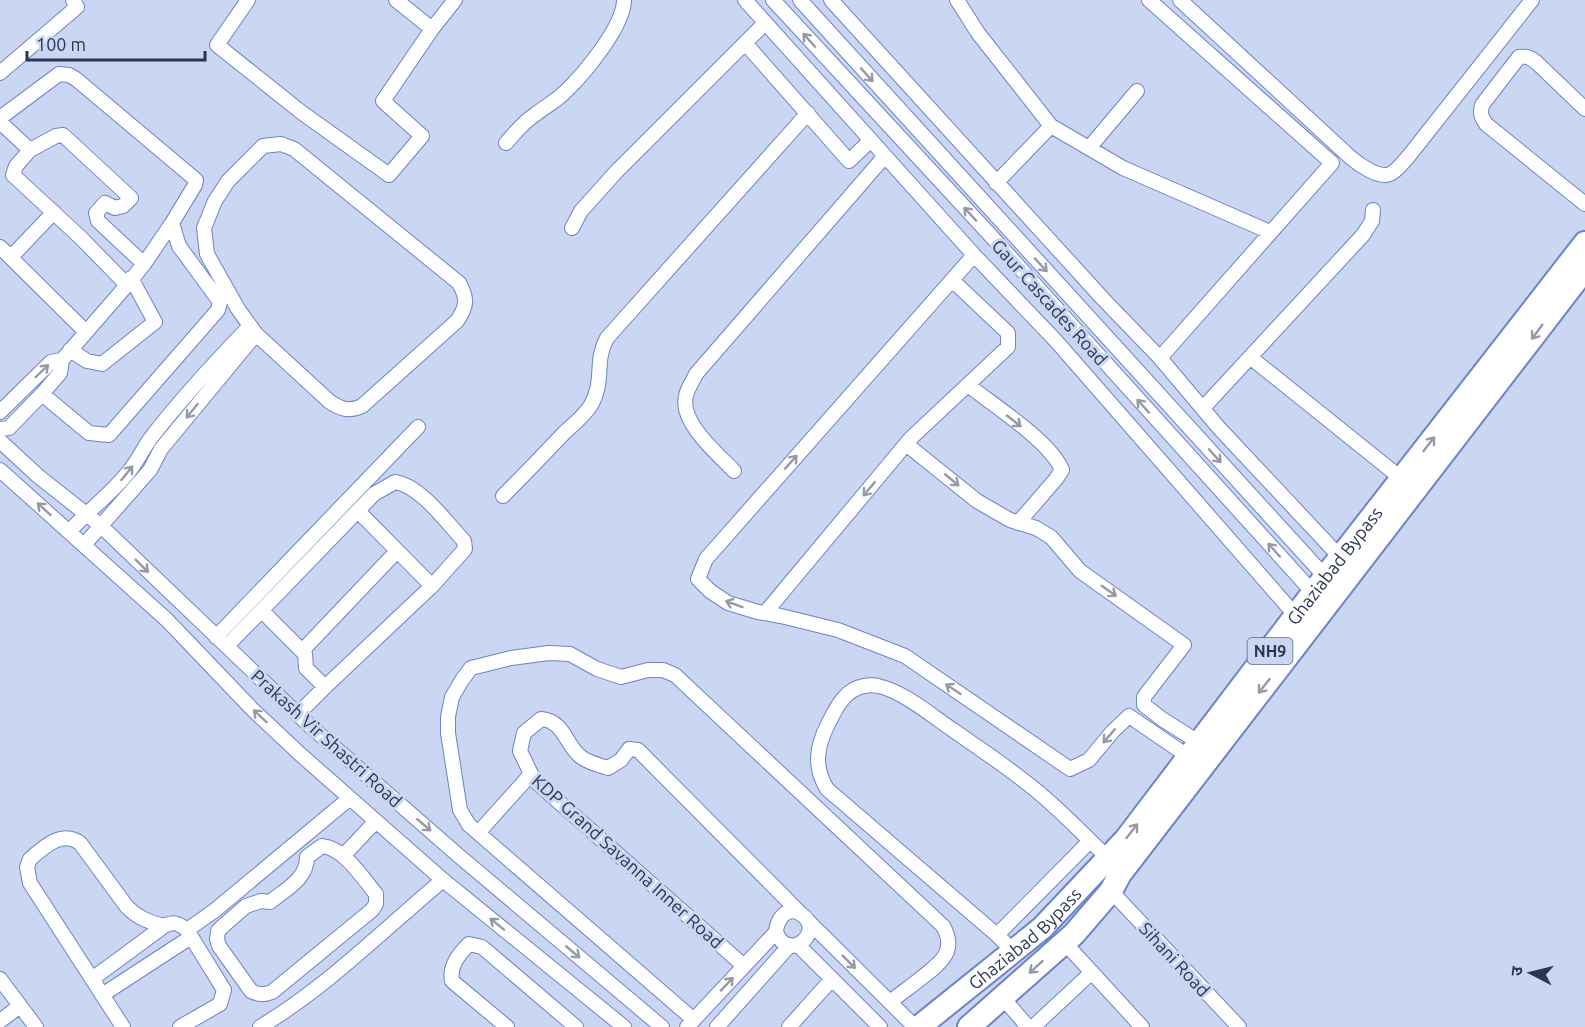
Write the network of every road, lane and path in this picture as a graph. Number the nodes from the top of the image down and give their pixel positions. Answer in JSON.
{"nodes":[{"id":1,"x":73,"y":0,"type":"edge"},
{"id":2,"x":248,"y":0,"type":"edge"},
{"id":3,"x":396,"y":0,"type":"edge"},
{"id":4,"x":455,"y":0,"type":"edge"},
{"id":5,"x":624,"y":0,"type":"edge"},
{"id":6,"x":745,"y":0,"type":"edge"},
{"id":7,"x":773,"y":0,"type":"edge"},
{"id":8,"x":800,"y":0,"type":"edge"},
{"id":9,"x":831,"y":0,"type":"edge"},
{"id":10,"x":957,"y":0,"type":"edge"},
{"id":11,"x":1149,"y":0,"type":"edge"},
{"id":12,"x":1180,"y":0,"type":"edge"},
{"id":13,"x":1532,"y":0,"type":"edge"},
{"id":14,"x":765,"y":23,"type":"junction"},
{"id":15,"x":432,"y":29,"type":"junction"},
{"id":16,"x":856,"y":29,"type":"junction"},
{"id":17,"x":839,"y":43,"type":"junction"},
{"id":18,"x":745,"y":44,"type":"junction"},
{"id":19,"x":837,"y":72,"type":"junction"},
{"id":20,"x":0,"y":73,"type":"edge"},
{"id":21,"x":822,"y":87,"type":"junction"},
{"id":22,"x":1137,"y":91,"type":"dead end"},
{"id":23,"x":1585,"y":110,"type":"edge"},
{"id":24,"x":808,"y":113,"type":"junction"},
{"id":25,"x":0,"y":117,"type":"edge"},
{"id":26,"x":0,"y":122,"type":"edge"},
{"id":27,"x":1051,"y":126,"type":"junction"},
{"id":28,"x":871,"y":140,"type":"junction"},
{"id":29,"x":506,"y":143,"type":"dead end"},
{"id":30,"x":1089,"y":148,"type":"junction"},
{"id":31,"x":30,"y":150,"type":"junction"},
{"id":32,"x":885,"y":156,"type":"junction"},
{"id":33,"x":996,"y":183,"type":"junction"},
{"id":34,"x":1585,"y":204,"type":"edge"},
{"id":35,"x":1373,"y":210,"type":"dead end"},
{"id":36,"x":54,"y":212,"type":"junction"},
{"id":37,"x":172,"y":223,"type":"junction"},
{"id":38,"x":573,"y":228,"type":"dead end"},
{"id":39,"x":1270,"y":232,"type":"junction"},
{"id":40,"x":1585,"y":243,"type":"edge"},
{"id":41,"x":0,"y":247,"type":"edge"},
{"id":42,"x":974,"y":255,"type":"junction"},
{"id":43,"x":11,"y":257,"type":"junction"},
{"id":44,"x":144,"y":264,"type":"junction"},
{"id":45,"x":1585,"y":269,"type":"edge"},
{"id":46,"x":952,"y":280,"type":"junction"},
{"id":47,"x":129,"y":282,"type":"junction"},
{"id":48,"x":1104,"y":300,"type":"junction"},
{"id":49,"x":1087,"y":315,"type":"junction"},
{"id":50,"x":1071,"y":327,"type":"junction"},
{"id":51,"x":253,"y":330,"type":"junction"},
{"id":52,"x":86,"y":332,"type":"junction"},
{"id":53,"x":1057,"y":342,"type":"junction"},
{"id":54,"x":66,"y":355,"type":"junction"},
{"id":55,"x":1250,"y":357,"type":"junction"},
{"id":56,"x":1160,"y":358,"type":"junction"},
{"id":57,"x":200,"y":378,"type":"junction"},
{"id":58,"x":968,"y":385,"type":"junction"},
{"id":59,"x":210,"y":388,"type":"junction"},
{"id":60,"x":42,"y":394,"type":"junction"},
{"id":61,"x":1203,"y":408,"type":"junction"},
{"id":62,"x":0,"y":412,"type":"edge"},
{"id":63,"x":162,"y":425,"type":"junction"},
{"id":64,"x":418,"y":427,"type":"dead end"},
{"id":65,"x":0,"y":429,"type":"edge"},
{"id":66,"x":173,"y":435,"type":"junction"},
{"id":67,"x":0,"y":441,"type":"edge"},
{"id":68,"x":906,"y":444,"type":"junction"},
{"id":69,"x":0,"y":470,"type":"edge"},
{"id":70,"x":734,"y":471,"type":"dead end"},
{"id":71,"x":1402,"y":479,"type":"junction"},
{"id":72,"x":503,"y":496,"type":"dead end"},
{"id":73,"x":358,"y":512,"type":"junction"},
{"id":74,"x":86,"y":513,"type":"junction"},
{"id":75,"x":1018,"y":523,"type":"junction"},
{"id":76,"x":100,"y":525,"type":"junction"},
{"id":77,"x":69,"y":531,"type":"junction"},
{"id":78,"x":84,"y":545,"type":"junction"},
{"id":79,"x":397,"y":551,"type":"junction"},
{"id":80,"x":1341,"y":558,"type":"junction"},
{"id":81,"x":432,"y":586,"type":"junction"},
{"id":82,"x":1326,"y":591,"type":"junction"},
{"id":83,"x":262,"y":611,"type":"junction"},
{"id":84,"x":765,"y":613,"type":"junction"},
{"id":85,"x":1296,"y":616,"type":"junction"},
{"id":86,"x":216,"y":637,"type":"junction"},
{"id":87,"x":226,"y":646,"type":"junction"},
{"id":88,"x":302,"y":651,"type":"junction"},
{"id":89,"x":325,"y":687,"type":"junction"},
{"id":90,"x":1144,"y":700,"type":"junction"},
{"id":91,"x":298,"y":714,"type":"junction"},
{"id":92,"x":1129,"y":716,"type":"junction"},
{"id":93,"x":309,"y":725,"type":"junction"},
{"id":94,"x":291,"y":745,"type":"junction"},
{"id":95,"x":1194,"y":750,"type":"junction"},
{"id":96,"x":531,"y":774,"type":"junction"},
{"id":97,"x":350,"y":798,"type":"junction"},
{"id":98,"x":376,"y":821,"type":"junction"},
{"id":99,"x":477,"y":833,"type":"junction"},
{"id":100,"x":1090,"y":840,"type":"junction"},
{"id":101,"x":343,"y":856,"type":"junction"},
{"id":102,"x":1108,"y":858,"type":"junction"},
{"id":103,"x":443,"y":880,"type":"junction"},
{"id":104,"x":1111,"y":891,"type":"junction"},
{"id":105,"x":804,"y":917,"type":"junction"},
{"id":106,"x":164,"y":926,"type":"junction"},
{"id":107,"x":776,"y":932,"type":"junction"},
{"id":108,"x":189,"y":934,"type":"junction"},
{"id":109,"x":997,"y":934,"type":"junction"},
{"id":110,"x":1064,"y":942,"type":"junction"},
{"id":111,"x":794,"y":945,"type":"junction"},
{"id":112,"x":1013,"y":951,"type":"junction"},
{"id":113,"x":744,"y":966,"type":"junction"},
{"id":114,"x":1092,"y":972,"type":"junction"},
{"id":115,"x":92,"y":979,"type":"junction"},
{"id":116,"x":832,"y":979,"type":"junction"},
{"id":117,"x":0,"y":980,"type":"edge"},
{"id":118,"x":102,"y":995,"type":"junction"},
{"id":119,"x":1003,"y":998,"type":"junction"},
{"id":120,"x":890,"y":1002,"type":"junction"},
{"id":121,"x":20,"y":1006,"type":"junction"},
{"id":122,"x":0,"y":1021,"type":"edge"},
{"id":123,"x":690,"y":1023,"type":"edge"},
{"id":124,"x":36,"y":1027,"type":"edge"},
{"id":125,"x":123,"y":1027,"type":"edge"},
{"id":126,"x":180,"y":1027,"type":"edge"},
{"id":127,"x":260,"y":1027,"type":"edge"},
{"id":128,"x":507,"y":1027,"type":"edge"},
{"id":129,"x":576,"y":1027,"type":"edge"},
{"id":130,"x":624,"y":1027,"type":"edge"},
{"id":131,"x":662,"y":1027,"type":"edge"},
{"id":132,"x":717,"y":1027,"type":"edge"},
{"id":133,"x":789,"y":1027,"type":"edge"},
{"id":134,"x":880,"y":1027,"type":"edge"},
{"id":135,"x":915,"y":1027,"type":"edge"},
{"id":136,"x":919,"y":1027,"type":"edge"},
{"id":137,"x":969,"y":1027,"type":"edge"},
{"id":138,"x":1028,"y":1027,"type":"edge"},
{"id":139,"x":1034,"y":1027,"type":"edge"},
{"id":140,"x":1142,"y":1027,"type":"edge"},
{"id":141,"x":1239,"y":1027,"type":"edge"}],
"edges":[{"from":1,"to":20,"type":"street"},
{"from":2,"to":15,"type":"street"},
{"from":3,"to":15,"type":"street"},
{"from":4,"to":15,"type":"street"},
{"from":5,"to":29,"type":"street"},
{"from":6,"to":14,"type":"street"},
{"from":19,"to":7,"type":"street","name":"Gaur Cascades Road","one_way":true},
{"from":8,"to":17,"type":"street","name":"Gaur Cascades Road"},
{"from":9,"to":16,"type":"street"},
{"from":10,"to":27,"type":"street"},
{"from":11,"to":39,"type":"street"},
{"from":12,"to":13,"type":"street"},
{"from":14,"to":18,"type":"street"},
{"from":14,"to":21,"type":"street"},
{"from":16,"to":17,"type":"street"},
{"from":16,"to":33,"type":"street"},
{"from":17,"to":49,"type":"street","name":"Gaur Cascades Road","one_way":true},
{"from":18,"to":24,"type":"street"},
{"from":18,"to":38,"type":"street"},
{"from":19,"to":21,"type":"street"},
{"from":50,"to":19,"type":"street","name":"Gaur Cascades Road","one_way":true},
{"from":21,"to":28,"type":"street"},
{"from":22,"to":30,"type":"street"},
{"from":23,"to":34,"type":"street"},
{"from":24,"to":28,"type":"street"},
{"from":24,"to":72,"type":"street"},
{"from":25,"to":37,"type":"street"},
{"from":26,"to":31,"type":"street"},
{"from":27,"to":30,"type":"street"},
{"from":27,"to":33,"type":"street"},
{"from":28,"to":32,"type":"street"},
{"from":30,"to":39,"type":"street"},
{"from":31,"to":36,"type":"street"},
{"from":31,"to":44,"type":"street"},
{"from":32,"to":42,"type":"street"},
{"from":32,"to":70,"type":"street"},
{"from":33,"to":48,"type":"street"},
{"from":35,"to":55,"type":"street"},
{"from":36,"to":43,"type":"street"},
{"from":36,"to":47,"type":"street"},
{"from":37,"to":44,"type":"street"},
{"from":37,"to":60,"type":"street"},
{"from":39,"to":56,"type":"street"},
{"from":71,"to":40,"type":"highway","name":"Ghaziabad Bypass","number":"NH9","one_way":true},
{"from":41,"to":43,"type":"street"},
{"from":42,"to":46,"type":"street"},
{"from":42,"to":53,"type":"street"},
{"from":43,"to":52,"type":"street"},
{"from":44,"to":47,"type":"street"},
{"from":45,"to":82,"type":"highway","name":"Ghaziabad Bypass","number":"NH9","one_way":true},
{"from":46,"to":58,"type":"street"},
{"from":84,"to":46,"type":"street","one_way":true},
{"from":47,"to":52,"type":"street"},
{"from":47,"to":54,"type":"street"},
{"from":48,"to":49,"type":"street"},
{"from":48,"to":56,"type":"street"},
{"from":49,"to":82,"type":"street","name":"Gaur Cascades Road","one_way":true},
{"from":50,"to":53,"type":"street"},
{"from":82,"to":50,"type":"street","name":"Gaur Cascades Road","one_way":true},
{"from":51,"to":51,"type":"street"},
{"from":51,"to":57,"type":"street"},
{"from":51,"to":59,"type":"street"},
{"from":52,"to":54,"type":"street"},
{"from":53,"to":85,"type":"street"},
{"from":54,"to":60,"type":"street"},
{"from":62,"to":54,"type":"street","one_way":true},
{"from":55,"to":61,"type":"street"},
{"from":55,"to":71,"type":"street"},
{"from":56,"to":61,"type":"street"},
{"from":57,"to":59,"type":"street"},
{"from":57,"to":63,"type":"street"},
{"from":58,"to":68,"type":"street"},
{"from":58,"to":75,"type":"street","one_way":true},
{"from":59,"to":66,"type":"street","one_way":true},
{"from":60,"to":65,"type":"street"},
{"from":61,"to":80,"type":"street"},
{"from":63,"to":66,"type":"street"},
{"from":74,"to":63,"type":"street","one_way":true},
{"from":64,"to":86,"type":"street"},
{"from":66,"to":76,"type":"street"},
{"from":67,"to":74,"type":"street","name":"Prakash Vir Shastri Road"},
{"from":68,"to":75,"type":"street","one_way":true},
{"from":68,"to":84,"type":"street","one_way":true},
{"from":77,"to":69,"type":"street","name":"Prakash Vir Shastri Road","one_way":true},
{"from":71,"to":80,"type":"highway","name":"Ghaziabad Bypass","number":"NH9"},
{"from":73,"to":79,"type":"street"},
{"from":73,"to":81,"type":"street"},
{"from":73,"to":83,"type":"street"},
{"from":74,"to":76,"type":"street","name":"Prakash Vir Shastri Road"},
{"from":74,"to":77,"type":"street"},
{"from":75,"to":90,"type":"street","one_way":true},
{"from":76,"to":78,"type":"street"},
{"from":76,"to":86,"type":"street","name":"Prakash Vir Shastri Road","one_way":true},
{"from":77,"to":78,"type":"street","name":"Prakash Vir Shastri Road"},
{"from":94,"to":78,"type":"street","name":"Prakash Vir Shastri Road","one_way":true},
{"from":79,"to":81,"type":"street"},
{"from":79,"to":88,"type":"street"},
{"from":80,"to":82,"type":"highway","name":"Ghaziabad Bypass","number":"NH9"},
{"from":81,"to":89,"type":"street"},
{"from":82,"to":85,"type":"highway","name":"Ghaziabad Bypass","number":"NH9"},
{"from":82,"to":104,"type":"highway","name":"Ghaziabad Bypass","number":"NH9","one_way":true},
{"from":83,"to":87,"type":"street"},
{"from":83,"to":88,"type":"street"},
{"from":92,"to":84,"type":"street","one_way":true},
{"from":85,"to":95,"type":"highway","name":"Ghaziabad Bypass","number":"NH9"},
{"from":86,"to":87,"type":"street","name":"Prakash Vir Shastri Road"},
{"from":87,"to":91,"type":"street","name":"Prakash Vir Shastri Road"},
{"from":88,"to":89,"type":"street"},
{"from":89,"to":91,"type":"street"},
{"from":90,"to":92,"type":"street"},
{"from":90,"to":95,"type":"street"},
{"from":91,"to":93,"type":"street","name":"Prakash Vir Shastri Road"},
{"from":92,"to":95,"type":"street"},
{"from":93,"to":94,"type":"street"},
{"from":93,"to":131,"type":"street","name":"Prakash Vir Shastri Road","one_way":true},
{"from":94,"to":97,"type":"street","name":"Prakash Vir Shastri Road"},
{"from":102,"to":95,"type":"highway","name":"Ghaziabad Bypass","number":"NH9","one_way":true},
{"from":96,"to":99,"type":"street"},
{"from":96,"to":105,"type":"street","name":"KDP Grand Savanna Inner Road"},
{"from":96,"to":113,"type":"street","name":"KDP Grand Savanna Inner Road"},
{"from":97,"to":98,"type":"street","name":"Prakash Vir Shastri Road"},
{"from":97,"to":108,"type":"street"},
{"from":98,"to":101,"type":"street"},
{"from":98,"to":103,"type":"street","name":"Prakash Vir Shastri Road"},
{"from":99,"to":120,"type":"street"},
{"from":99,"to":123,"type":"street"},
{"from":100,"to":102,"type":"street"},
{"from":100,"to":109,"type":"street"},
{"from":100,"to":109,"type":"street"},
{"from":101,"to":101,"type":"street"},
{"from":102,"to":112,"type":"highway","name":"Ghaziabad Bypass","number":"NH9"},
{"from":103,"to":127,"type":"street"},
{"from":130,"to":103,"type":"street","name":"Prakash Vir Shastri Road","one_way":true},
{"from":104,"to":110,"type":"highway","name":"Ghaziabad Bypass","number":"NH9"},
{"from":104,"to":141,"type":"street","name":"Sihani Road"},
{"from":105,"to":107,"type":"street"},
{"from":105,"to":111,"type":"street"},
{"from":105,"to":120,"type":"street","one_way":true},
{"from":106,"to":108,"type":"street"},
{"from":106,"to":115,"type":"street"},
{"from":106,"to":115,"type":"street"},
{"from":107,"to":111,"type":"street"},
{"from":107,"to":113,"type":"street"},
{"from":108,"to":118,"type":"street"},
{"from":108,"to":126,"type":"street"},
{"from":109,"to":112,"type":"street"},
{"from":110,"to":114,"type":"street"},
{"from":110,"to":119,"type":"highway","name":"Ghaziabad Bypass","number":"NH9","one_way":true},
{"from":111,"to":116,"type":"street"},
{"from":111,"to":132,"type":"street"},
{"from":112,"to":136,"type":"highway","name":"Ghaziabad Bypass","number":"NH9"},
{"from":123,"to":113,"type":"street","one_way":true},
{"from":114,"to":139,"type":"street"},
{"from":114,"to":140,"type":"street"},
{"from":115,"to":118,"type":"street"},
{"from":116,"to":133,"type":"street"},
{"from":116,"to":134,"type":"street"},
{"from":117,"to":121,"type":"street"},
{"from":118,"to":125,"type":"street"},
{"from":119,"to":137,"type":"highway","name":"Ghaziabad Bypass","number":"NH9"},
{"from":119,"to":138,"type":"street"},
{"from":120,"to":135,"type":"street"},
{"from":121,"to":122,"type":"street"},
{"from":121,"to":124,"type":"street"},
{"from":128,"to":129,"type":"street"}]}
